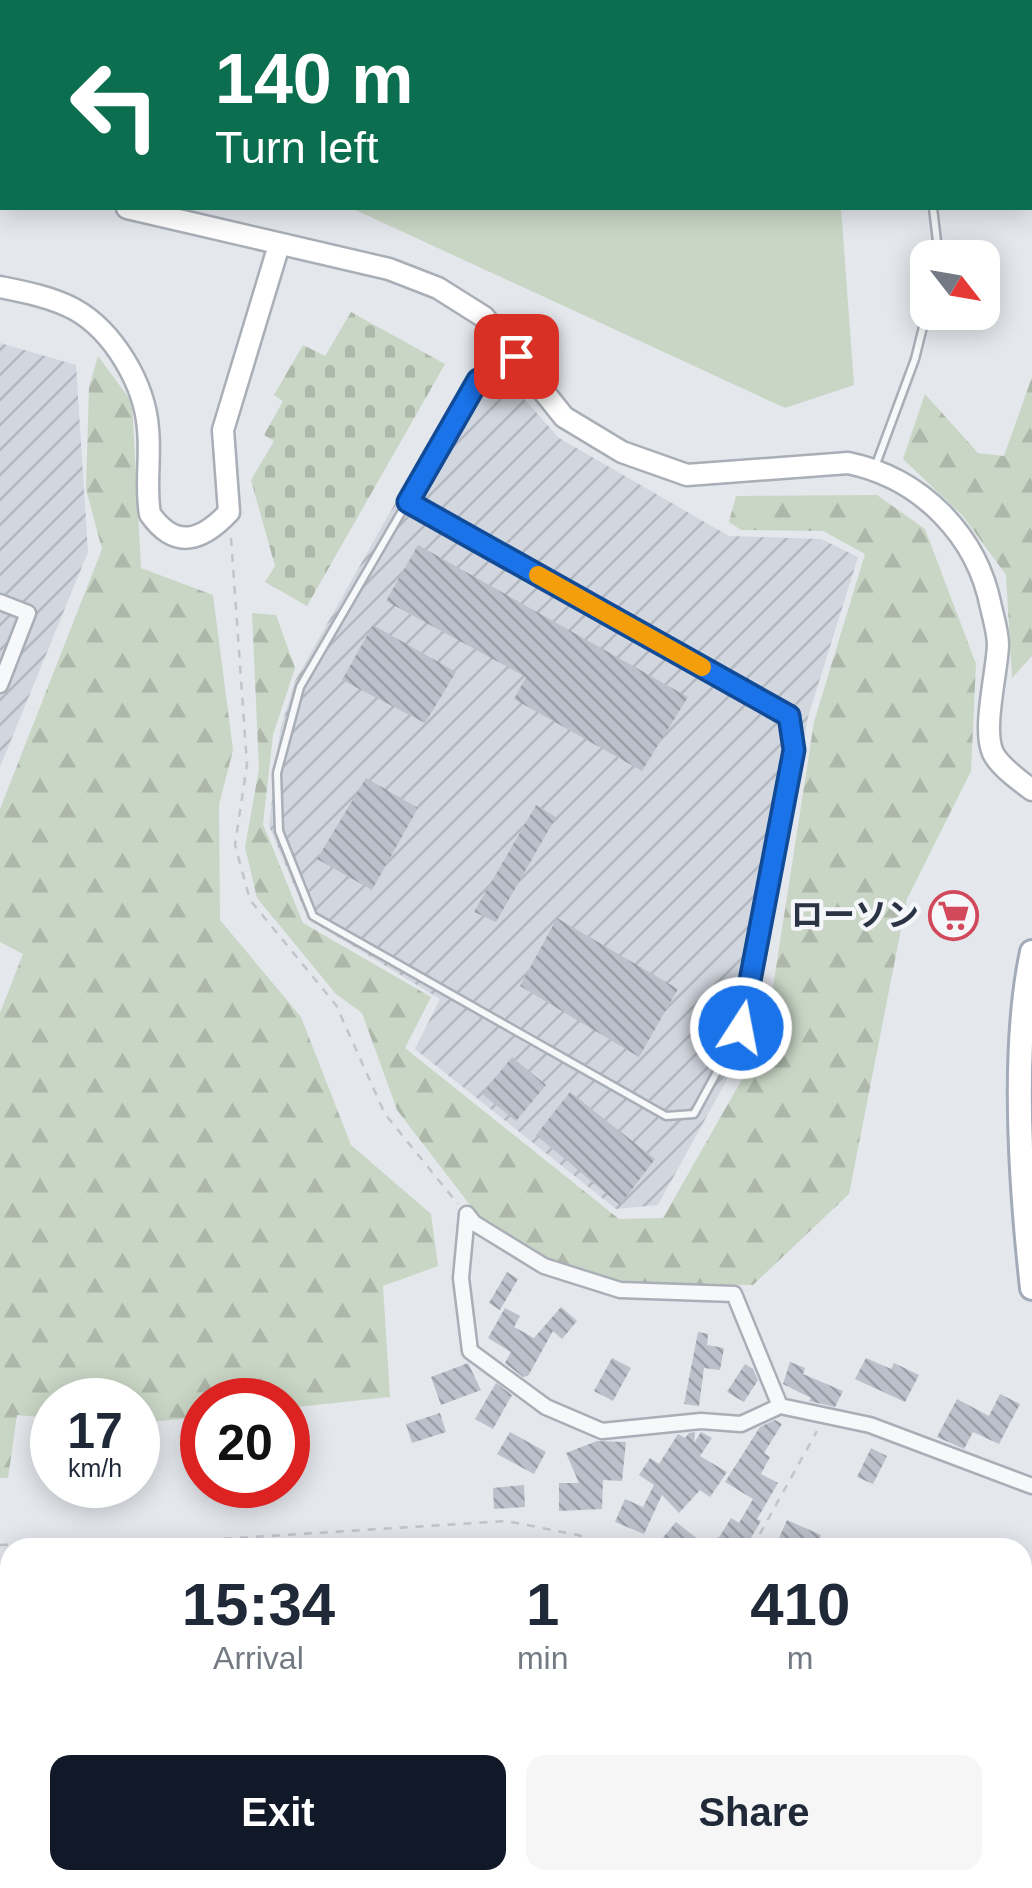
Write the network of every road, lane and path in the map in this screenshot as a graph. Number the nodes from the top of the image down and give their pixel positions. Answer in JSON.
{"nodes":[{"id":1,"x":135,"y":210,"type":"edge"},
{"id":2,"x":933,"y":210,"type":"edge"},
{"id":3,"x":937,"y":240,"type":"edge"},
{"id":4,"x":280,"y":246,"type":"junction"},
{"id":5,"x":0,"y":287,"type":"edge"},
{"id":6,"x":922,"y":330,"type":"edge"},
{"id":7,"x":516,"y":356,"type":"junction"},
{"id":8,"x":874,"y":468,"type":"junction"},
{"id":9,"x":408,"y":502,"type":"junction"},
{"id":10,"x":0,"y":602,"type":"edge"},
{"id":11,"x":0,"y":685,"type":"edge"},
{"id":12,"x":1032,"y":790,"type":"edge"},
{"id":13,"x":1032,"y":952,"type":"edge"},
{"id":14,"x":1032,"y":1288,"type":"edge"},
{"id":15,"x":780,"y":1406,"type":"junction"},
{"id":16,"x":826,"y":1417,"type":"junction"},
{"id":17,"x":1032,"y":1486,"type":"edge"},
{"id":18,"x":237,"y":1538,"type":"edge"},
{"id":19,"x":587,"y":1538,"type":"edge"},
{"id":20,"x":758,"y":1538,"type":"edge"}],
"edges":[{"from":1,"to":4,"type":"street"},
{"from":2,"to":3,"type":"lane"},
{"from":4,"to":5,"type":"street"},
{"from":4,"to":7,"type":"street"},
{"from":6,"to":8,"type":"lane"},
{"from":7,"to":8,"type":"street"},
{"from":7,"to":9,"type":"lane"},
{"from":8,"to":12,"type":"street"},
{"from":9,"to":9,"type":"lane"},
{"from":10,"to":11,"type":"street"},
{"from":13,"to":14,"type":"main road"},
{"from":15,"to":15,"type":"street"},
{"from":15,"to":16,"type":"street"},
{"from":16,"to":17,"type":"street"},
{"from":16,"to":20,"type":"path"},
{"from":18,"to":19,"type":"path"}]}
